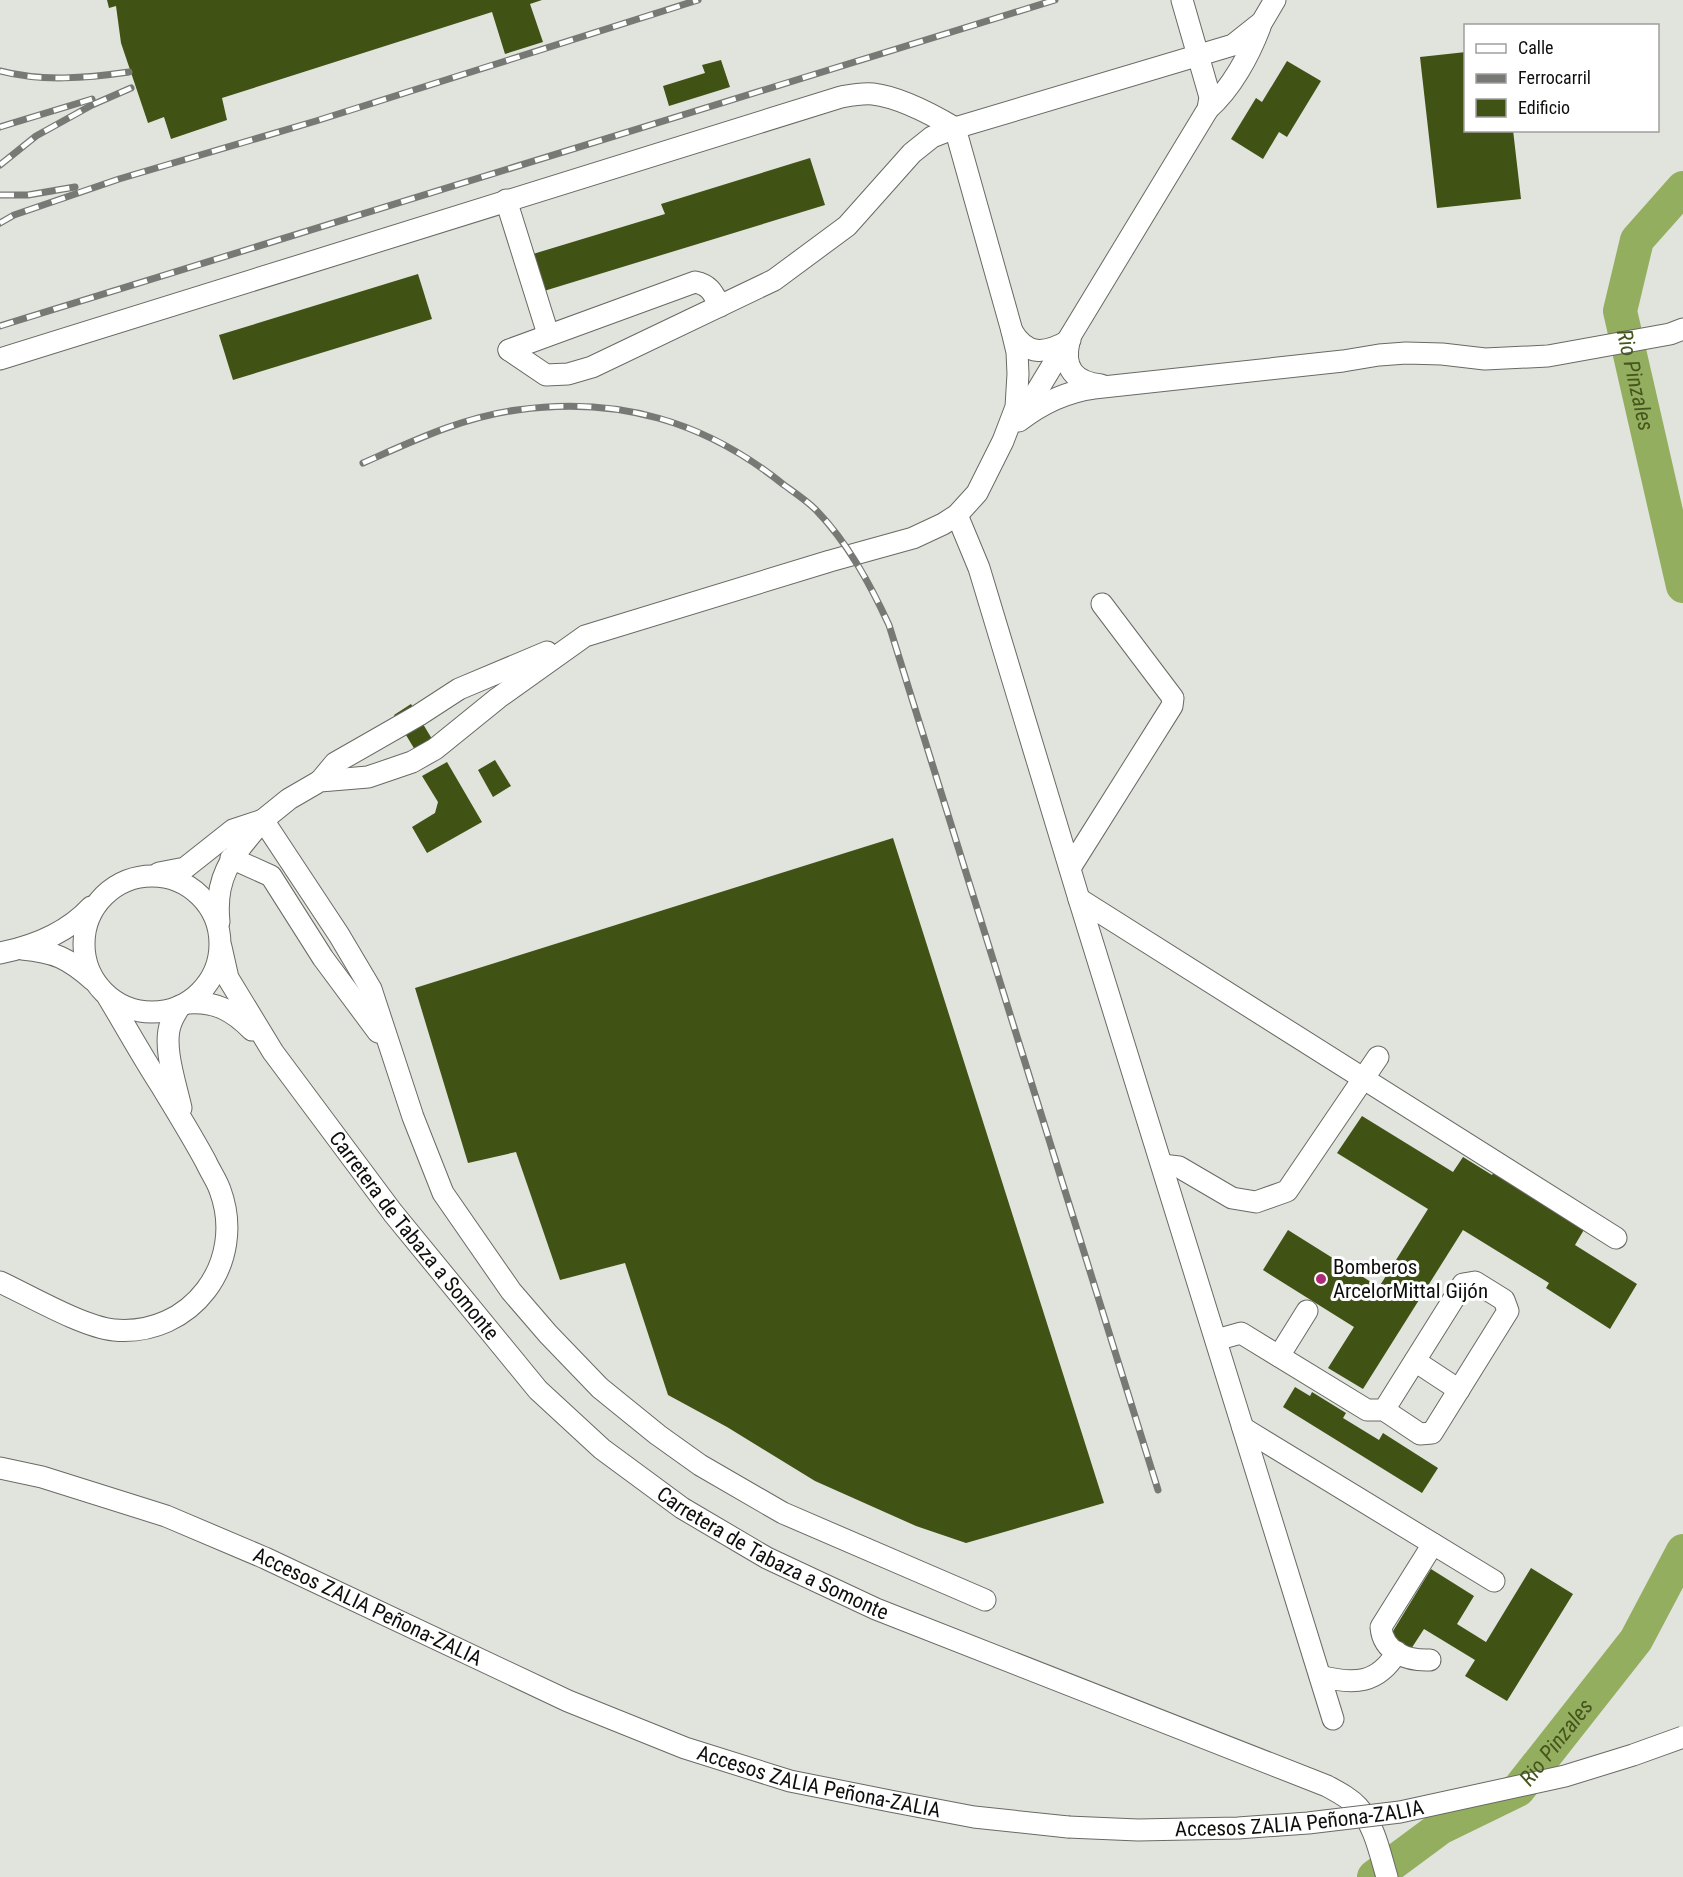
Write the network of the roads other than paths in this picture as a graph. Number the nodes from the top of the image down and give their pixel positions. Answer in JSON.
{"nodes":[{"id":1,"x":1182,"y":0,"type":"edge"},
{"id":2,"x":1275,"y":0,"type":"edge"},
{"id":3,"x":1262,"y":22,"type":"junction"},
{"id":4,"x":1198,"y":56,"type":"junction"},
{"id":5,"x":1208,"y":110,"type":"junction"},
{"id":6,"x":955,"y":128,"type":"junction"},
{"id":7,"x":506,"y":200,"type":"junction"},
{"id":8,"x":720,"y":306,"type":"junction"},
{"id":9,"x":1683,"y":329,"type":"edge"},
{"id":10,"x":1012,"y":331,"type":"junction"},
{"id":11,"x":548,"y":334,"type":"junction"},
{"id":12,"x":1070,"y":340,"type":"junction"},
{"id":13,"x":0,"y":359,"type":"edge"},
{"id":14,"x":1111,"y":386,"type":"junction"},
{"id":15,"x":1019,"y":421,"type":"junction"},
{"id":16,"x":1003,"y":441,"type":"junction"},
{"id":17,"x":957,"y":515,"type":"junction"},
{"id":18,"x":1102,"y":604,"type":"dead end"},
{"id":19,"x":585,"y":636,"type":"junction"},
{"id":20,"x":320,"y":781,"type":"junction"},
{"id":21,"x":263,"y":820,"type":"junction"},
{"id":22,"x":231,"y":858,"type":"junction"},
{"id":23,"x":1070,"y":868,"type":"junction"},
{"id":24,"x":140,"y":876,"type":"junction"},
{"id":25,"x":101,"y":897,"type":"junction"},
{"id":26,"x":1078,"y":899,"type":"junction"},
{"id":27,"x":220,"y":938,"type":"junction"},
{"id":28,"x":21,"y":949,"type":"junction"},
{"id":29,"x":0,"y":953,"type":"edge"},
{"id":30,"x":94,"y":980,"type":"junction"},
{"id":31,"x":108,"y":997,"type":"junction"},
{"id":32,"x":184,"y":1004,"type":"junction"},
{"id":33,"x":273,"y":1052,"type":"junction"},
{"id":34,"x":393,"y":1055,"type":"junction"},
{"id":35,"x":1378,"y":1057,"type":"dead end"},
{"id":36,"x":1363,"y":1078,"type":"junction"},
{"id":37,"x":184,"y":1120,"type":"junction"},
{"id":38,"x":1162,"y":1165,"type":"junction"},
{"id":39,"x":1616,"y":1238,"type":"dead end"},
{"id":40,"x":0,"y":1282,"type":"edge"},
{"id":41,"x":1307,"y":1311,"type":"dead end"},
{"id":42,"x":1216,"y":1340,"type":"junction"},
{"id":43,"x":1278,"y":1356,"type":"junction"},
{"id":44,"x":1415,"y":1361,"type":"junction"},
{"id":45,"x":1459,"y":1389,"type":"junction"},
{"id":46,"x":1384,"y":1410,"type":"junction"},
{"id":47,"x":1243,"y":1428,"type":"junction"},
{"id":48,"x":0,"y":1468,"type":"edge"},
{"id":49,"x":1433,"y":1544,"type":"junction"},
{"id":50,"x":1494,"y":1581,"type":"dead end"},
{"id":51,"x":985,"y":1600,"type":"dead end"},
{"id":52,"x":1397,"y":1652,"type":"junction"},
{"id":53,"x":1430,"y":1660,"type":"dead end"},
{"id":54,"x":1320,"y":1676,"type":"junction"},
{"id":55,"x":1334,"y":1719,"type":"dead end"},
{"id":56,"x":1683,"y":1737,"type":"edge"},
{"id":57,"x":1387,"y":1877,"type":"edge"}],
"edges":[{"from":1,"to":4,"type":"street"},
{"from":2,"to":3,"type":"street"},
{"from":3,"to":4,"type":"street"},
{"from":3,"to":5,"type":"street"},
{"from":4,"to":5,"type":"street"},
{"from":4,"to":6,"type":"street"},
{"from":5,"to":12,"type":"street"},
{"from":6,"to":7,"type":"street"},
{"from":6,"to":8,"type":"street"},
{"from":6,"to":10,"type":"street"},
{"from":7,"to":11,"type":"street"},
{"from":7,"to":13,"type":"street"},
{"from":8,"to":11,"type":"street"},
{"from":8,"to":11,"type":"street"},
{"from":9,"to":14,"type":"street"},
{"from":10,"to":12,"type":"street"},
{"from":10,"to":16,"type":"street"},
{"from":12,"to":14,"type":"street"},
{"from":12,"to":15,"type":"street"},
{"from":14,"to":15,"type":"street"},
{"from":15,"to":16,"type":"street"},
{"from":16,"to":17,"type":"street"},
{"from":17,"to":19,"type":"street"},
{"from":17,"to":23,"type":"street"},
{"from":18,"to":23,"type":"street"},
{"from":19,"to":20,"type":"street"},
{"from":19,"to":20,"type":"street"},
{"from":20,"to":21,"type":"street"},
{"from":21,"to":22,"type":"street"},
{"from":21,"to":24,"type":"street"},
{"from":21,"to":34,"type":"street"},
{"from":22,"to":27,"type":"street"},
{"from":22,"to":34,"type":"street"},
{"from":23,"to":26,"type":"street"},
{"from":24,"to":25,"type":"street"},
{"from":24,"to":27,"type":"street"},
{"from":25,"to":28,"type":"street"},
{"from":25,"to":30,"type":"street"},
{"from":26,"to":36,"type":"street"},
{"from":26,"to":38,"type":"street"},
{"from":27,"to":32,"type":"street"},
{"from":27,"to":33,"type":"street","name":"Carretera de Tabaza a Somonte"},
{"from":28,"to":29,"type":"street"},
{"from":28,"to":30,"type":"street"},
{"from":30,"to":31,"type":"street"},
{"from":31,"to":32,"type":"street"},
{"from":31,"to":37,"type":"street"},
{"from":32,"to":33,"type":"street","name":"Carretera de Tabaza a Somonte"},
{"from":32,"to":37,"type":"street"},
{"from":33,"to":57,"type":"street","name":"Carretera de Tabaza a Somonte"},
{"from":34,"to":51,"type":"street"},
{"from":35,"to":36,"type":"street"},
{"from":36,"to":38,"type":"street"},
{"from":36,"to":39,"type":"street"},
{"from":37,"to":40,"type":"street"},
{"from":38,"to":42,"type":"street"},
{"from":41,"to":43,"type":"street"},
{"from":42,"to":43,"type":"street"},
{"from":42,"to":47,"type":"street"},
{"from":43,"to":46,"type":"street"},
{"from":44,"to":45,"type":"street"},
{"from":44,"to":45,"type":"street"},
{"from":44,"to":46,"type":"street"},
{"from":45,"to":46,"type":"street"},
{"from":47,"to":49,"type":"street"},
{"from":47,"to":54,"type":"street"},
{"from":48,"to":56,"type":"street","name":"Accesos ZALIA Peñona-ZALIA","bridge":true},
{"from":49,"to":50,"type":"street"},
{"from":49,"to":52,"type":"street"},
{"from":52,"to":53,"type":"street"},
{"from":52,"to":54,"type":"street"},
{"from":54,"to":55,"type":"street"}]}
